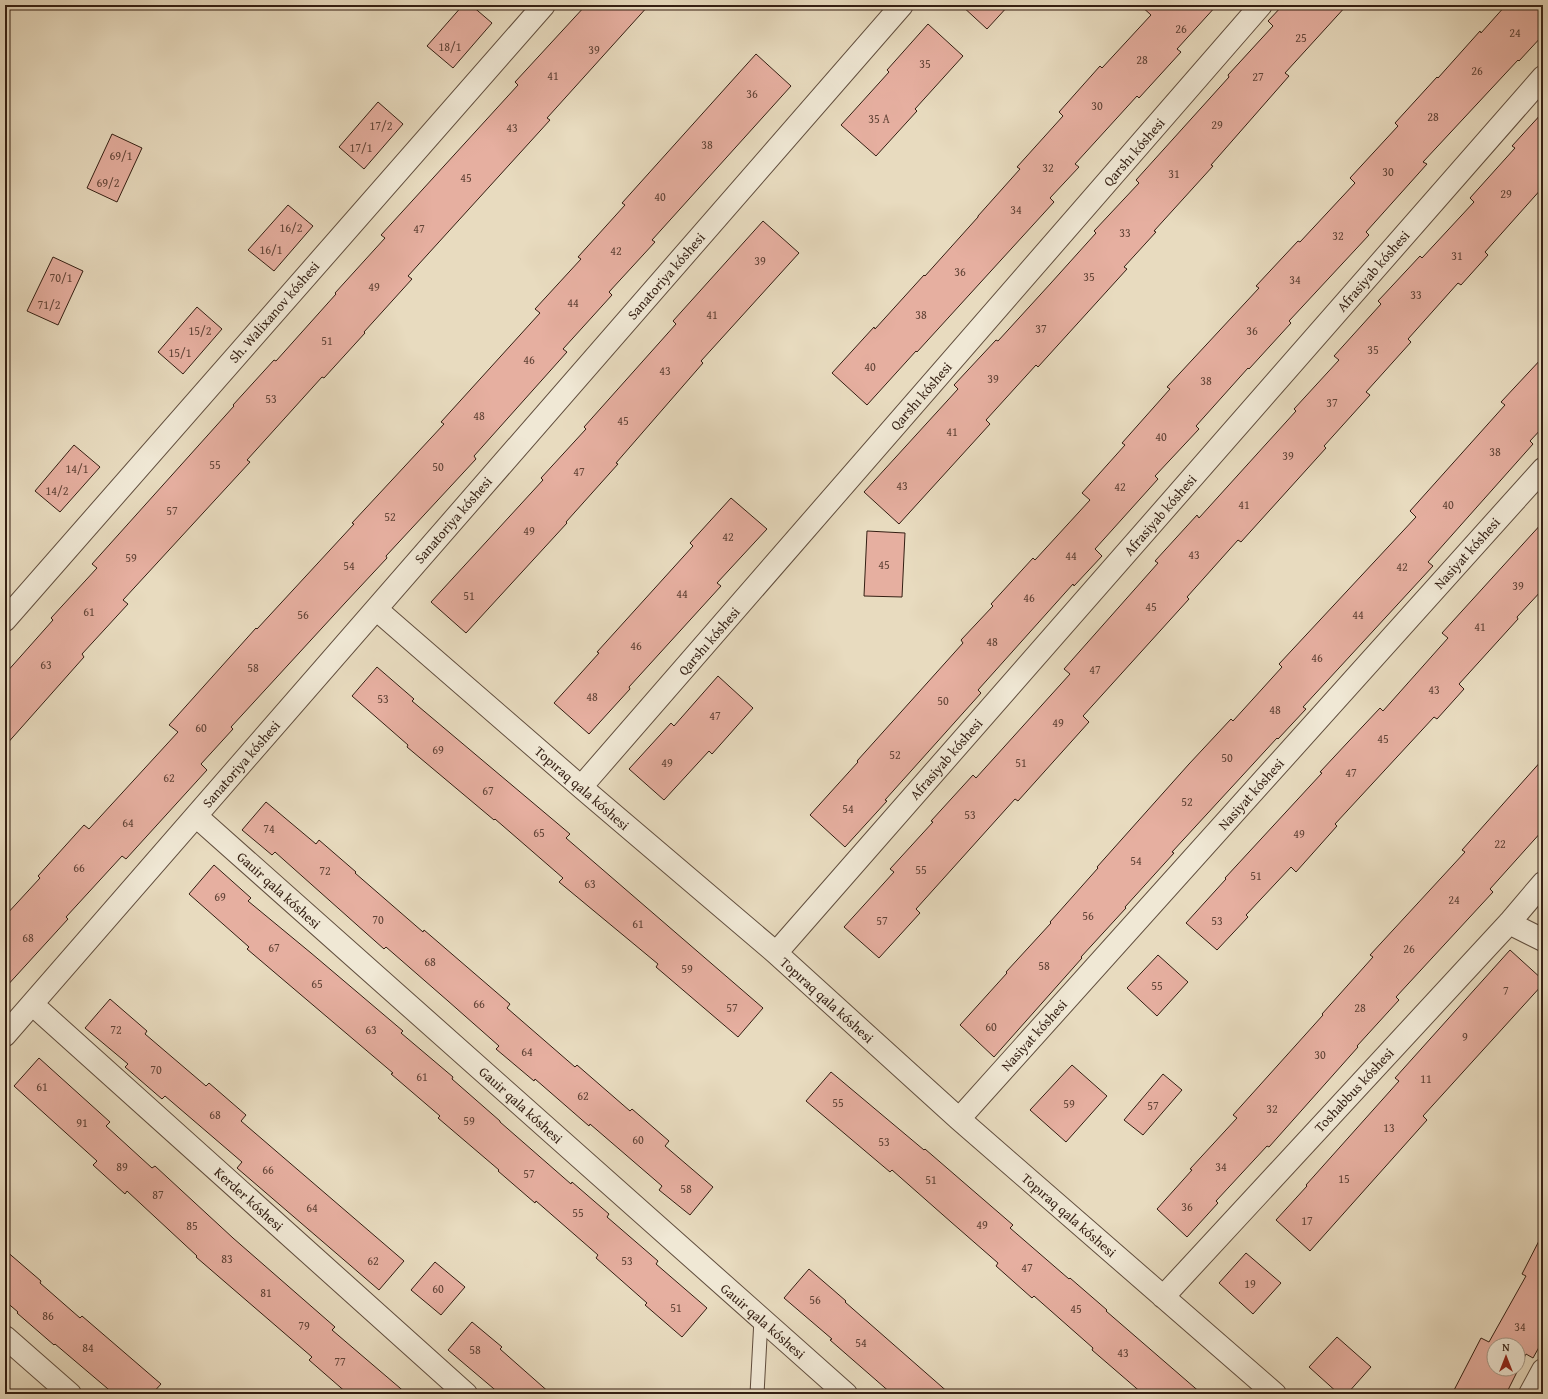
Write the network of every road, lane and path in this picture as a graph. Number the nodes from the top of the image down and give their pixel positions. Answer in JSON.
{"nodes":[{"id":1,"x":544,"y":5,"type":"edge"},
{"id":2,"x":902,"y":5,"type":"edge"},
{"id":3,"x":1261,"y":5,"type":"edge"},
{"id":4,"x":1543,"y":77,"type":"edge"},
{"id":5,"x":1543,"y":469,"type":"edge"},
{"id":6,"x":376,"y":609,"type":"junction"},
{"id":7,"x":5,"y":620,"type":"edge"},
{"id":8,"x":581,"y":787,"type":"junction"},
{"id":9,"x":196,"y":816,"type":"junction"},
{"id":10,"x":1543,"y":883,"type":"edge"},
{"id":11,"x":1509,"y":923,"type":"junction"},
{"id":12,"x":1543,"y":940,"type":"edge"},
{"id":13,"x":776,"y":953,"type":"junction"},
{"id":14,"x":32,"y":1004,"type":"junction"},
{"id":15,"x":5,"y":1035,"type":"edge"},
{"id":16,"x":959,"y":1119,"type":"junction"},
{"id":17,"x":1163,"y":1297,"type":"junction"},
{"id":18,"x":761,"y":1319,"type":"junction"},
{"id":19,"x":5,"y":1337,"type":"edge"},
{"id":20,"x":1543,"y":1370,"type":"edge"},
{"id":21,"x":70,"y":1394,"type":"edge"},
{"id":22,"x":466,"y":1394,"type":"edge"},
{"id":23,"x":757,"y":1394,"type":"edge"},
{"id":24,"x":846,"y":1394,"type":"edge"},
{"id":25,"x":1275,"y":1394,"type":"edge"},
{"id":26,"x":1530,"y":1394,"type":"edge"}],
"edges":[{"from":1,"to":7,"type":"street","name":"Sh. Walixanov kóshesi"},
{"from":2,"to":6,"type":"street","name":"Sanatoriya kóshesi"},
{"from":3,"to":8,"type":"street","name":"Qarshı kóshesi"},
{"from":4,"to":13,"type":"street","name":"Afrasiyab kóshesi"},
{"from":5,"to":16,"type":"street","name":"Nasiyat kóshesi"},
{"from":6,"to":8,"type":"street","name":"Topıraq qala kóshesi"},
{"from":6,"to":9,"type":"street","name":"Sanatoriya kóshesi"},
{"from":8,"to":13,"type":"street","name":"Topıraq qala kóshesi"},
{"from":9,"to":14,"type":"street","name":"Sanatoriya kóshesi"},
{"from":9,"to":18,"type":"street","name":"Gauir qala kóshesi"},
{"from":10,"to":11,"type":"street","name":"Toshabbus kóshesi"},
{"from":11,"to":12,"type":"street"},
{"from":11,"to":17,"type":"street","name":"Toshabbus kóshesi"},
{"from":13,"to":16,"type":"street","name":"Topıraq qala kóshesi"},
{"from":14,"to":15,"type":"street","name":"Sanatoriya kóshesi"},
{"from":14,"to":22,"type":"street","name":"Kerder kóshesi"},
{"from":16,"to":17,"type":"street","name":"Topıraq qala kóshesi"},
{"from":17,"to":25,"type":"street","name":"Topıraq qala kóshesi"},
{"from":18,"to":23,"type":"lane"},
{"from":18,"to":24,"type":"street","name":"Gauir qala kóshesi"},
{"from":19,"to":21,"type":"street"},
{"from":20,"to":26,"type":"street"}]}
